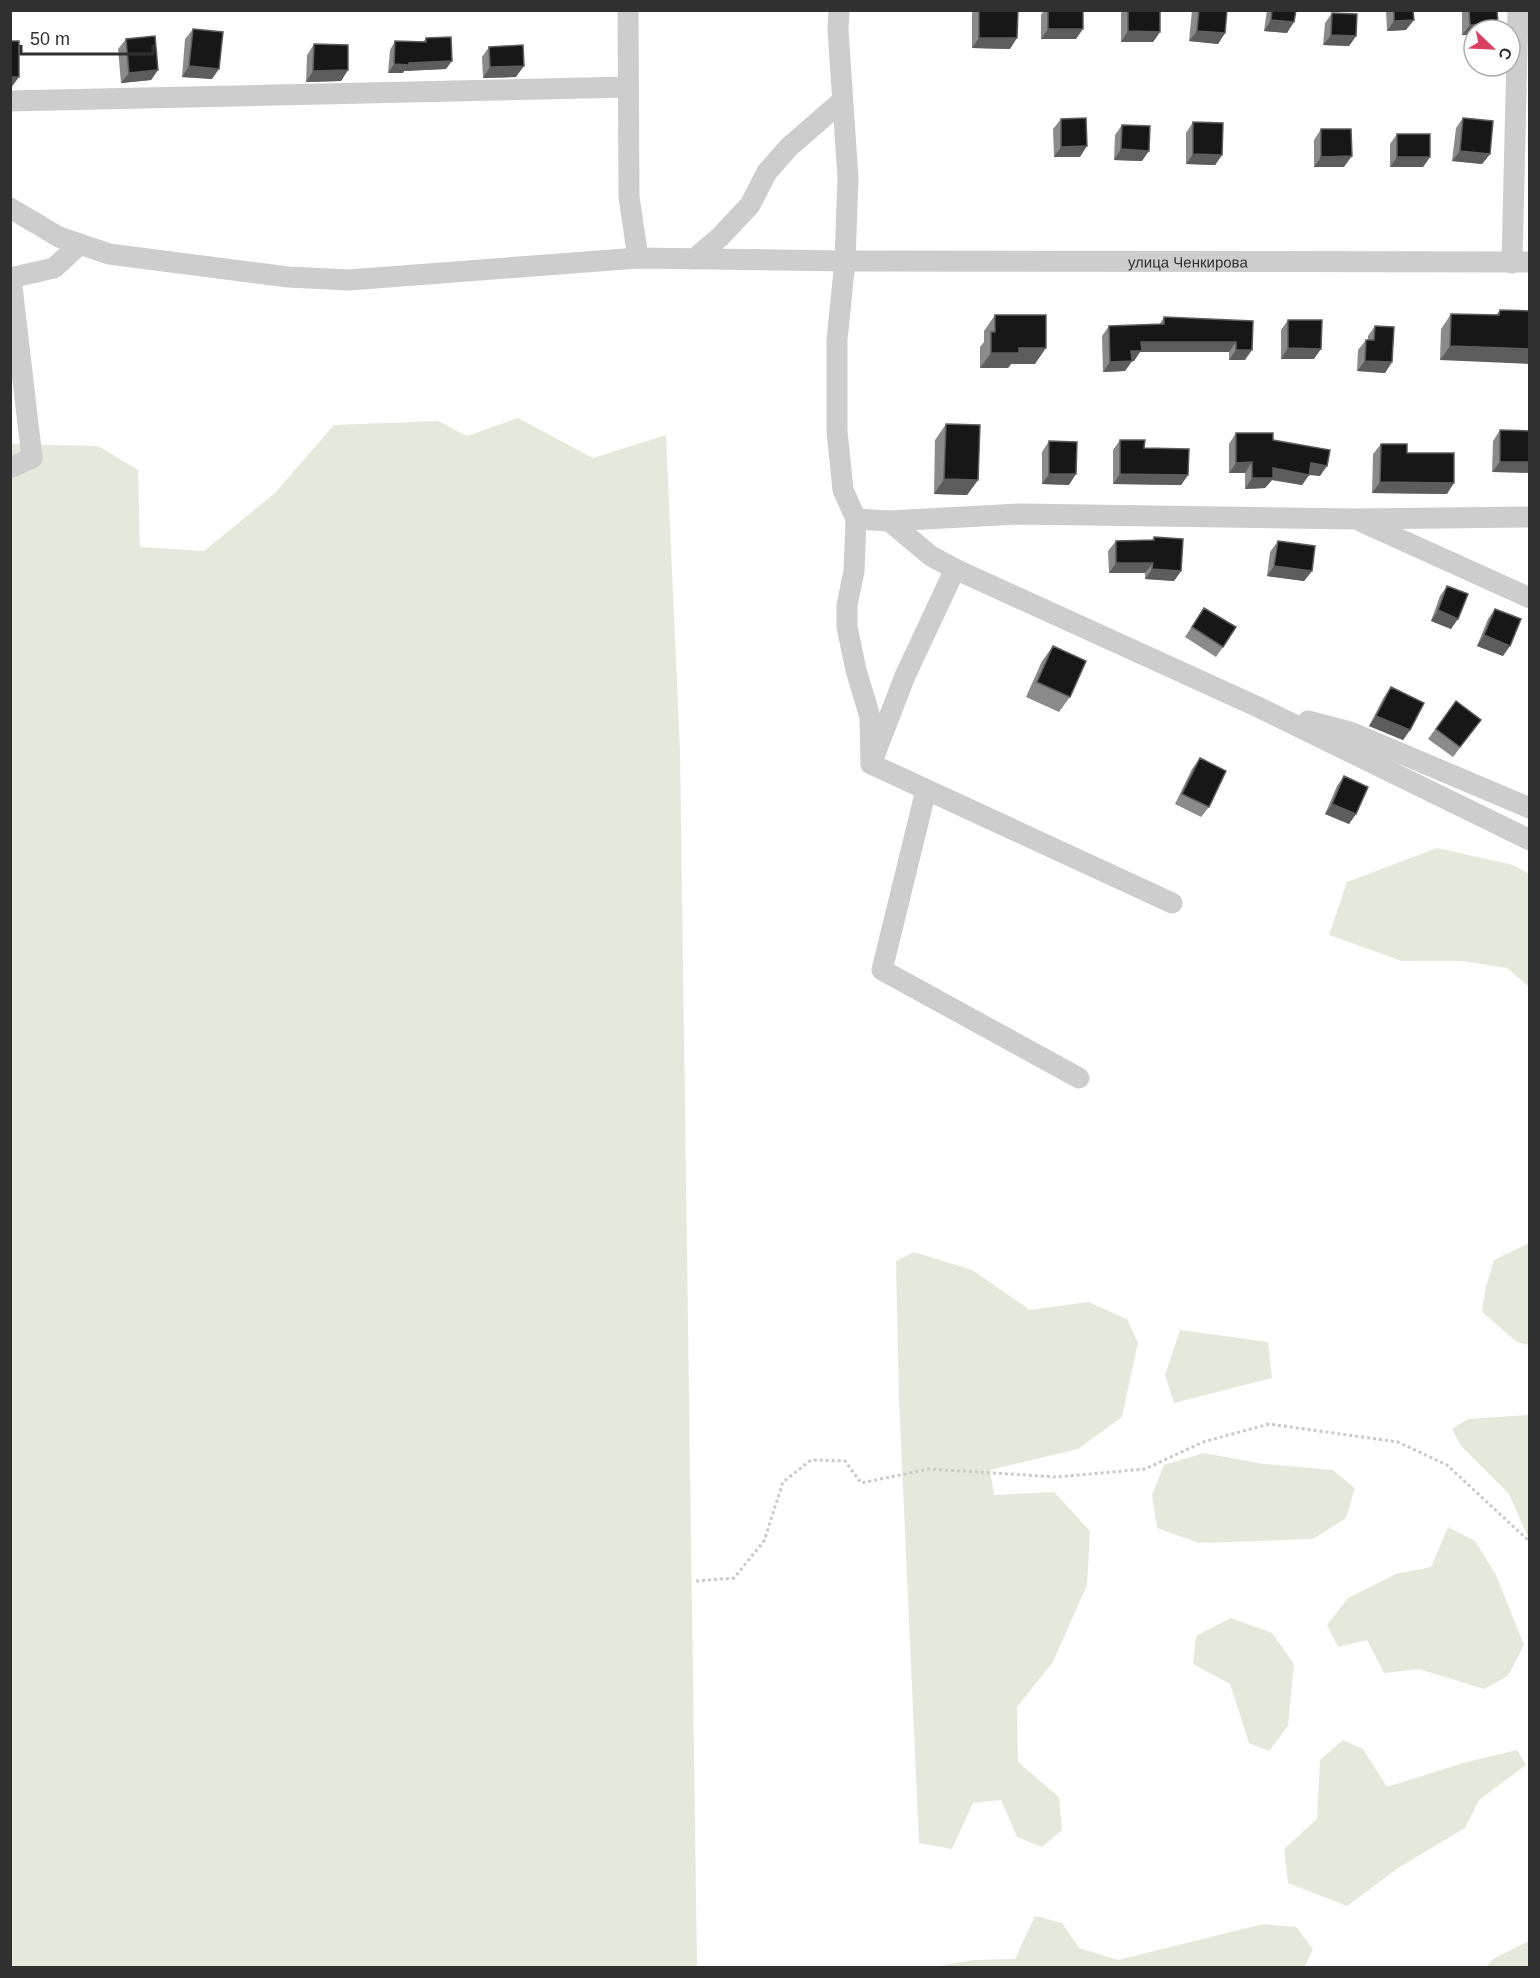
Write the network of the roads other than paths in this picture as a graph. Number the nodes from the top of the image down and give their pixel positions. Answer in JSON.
{"nodes":[{"id":1,"x":628,"y":10,"type":"edge"},
{"id":2,"x":839,"y":10,"type":"edge"},
{"id":3,"x":1518,"y":10,"type":"edge"},
{"id":4,"x":628,"y":87,"type":"junction"},
{"id":5,"x":842,"y":100,"type":"junction"},
{"id":6,"x":10,"y":101,"type":"edge"},
{"id":7,"x":10,"y":208,"type":"edge"},
{"id":8,"x":80,"y":244,"type":"junction"},
{"id":9,"x":638,"y":258,"type":"junction"},
{"id":10,"x":694,"y":259,"type":"junction"},
{"id":11,"x":845,"y":261,"type":"junction"},
{"id":12,"x":1521,"y":263,"type":"edge"},
{"id":13,"x":11,"y":278,"type":"edge"},
{"id":14,"x":10,"y":468,"type":"edge"},
{"id":15,"x":1530,"y":517,"type":"edge"},
{"id":16,"x":856,"y":519,"type":"junction"},
{"id":17,"x":1356,"y":519,"type":"junction"},
{"id":18,"x":889,"y":521,"type":"junction"},
{"id":19,"x":954,"y":569,"type":"junction"},
{"id":20,"x":1530,"y":598,"type":"edge"},
{"id":21,"x":1258,"y":707,"type":"junction"},
{"id":22,"x":872,"y":764,"type":"junction"},
{"id":23,"x":926,"y":789,"type":"junction"},
{"id":24,"x":1530,"y":807,"type":"edge"},
{"id":25,"x":1530,"y":840,"type":"edge"},
{"id":26,"x":1172,"y":903,"type":"dead end"},
{"id":27,"x":1079,"y":1078,"type":"dead end"}],
"edges":[{"from":1,"to":4,"type":"street"},
{"from":2,"to":5,"type":"street"},
{"from":3,"to":12,"type":"street"},
{"from":4,"to":6,"type":"street"},
{"from":4,"to":9,"type":"street"},
{"from":5,"to":10,"type":"street"},
{"from":5,"to":11,"type":"street"},
{"from":7,"to":8,"type":"street","name":"улица Ченкирова"},
{"from":8,"to":9,"type":"street","name":"улица Ченкирова"},
{"from":8,"to":13,"type":"street"},
{"from":9,"to":10,"type":"street","name":"улица Ченкирова"},
{"from":10,"to":11,"type":"street","name":"улица Ченкирова"},
{"from":11,"to":12,"type":"street","name":"улица Ченкирова"},
{"from":11,"to":16,"type":"street"},
{"from":13,"to":14,"type":"street"},
{"from":15,"to":17,"type":"street"},
{"from":16,"to":18,"type":"street"},
{"from":16,"to":22,"type":"street"},
{"from":17,"to":18,"type":"street"},
{"from":17,"to":20,"type":"street"},
{"from":18,"to":19,"type":"street"},
{"from":19,"to":21,"type":"street"},
{"from":19,"to":22,"type":"street"},
{"from":21,"to":24,"type":"street"},
{"from":21,"to":25,"type":"street"},
{"from":22,"to":23,"type":"street"},
{"from":23,"to":26,"type":"street"},
{"from":23,"to":27,"type":"street"}]}
